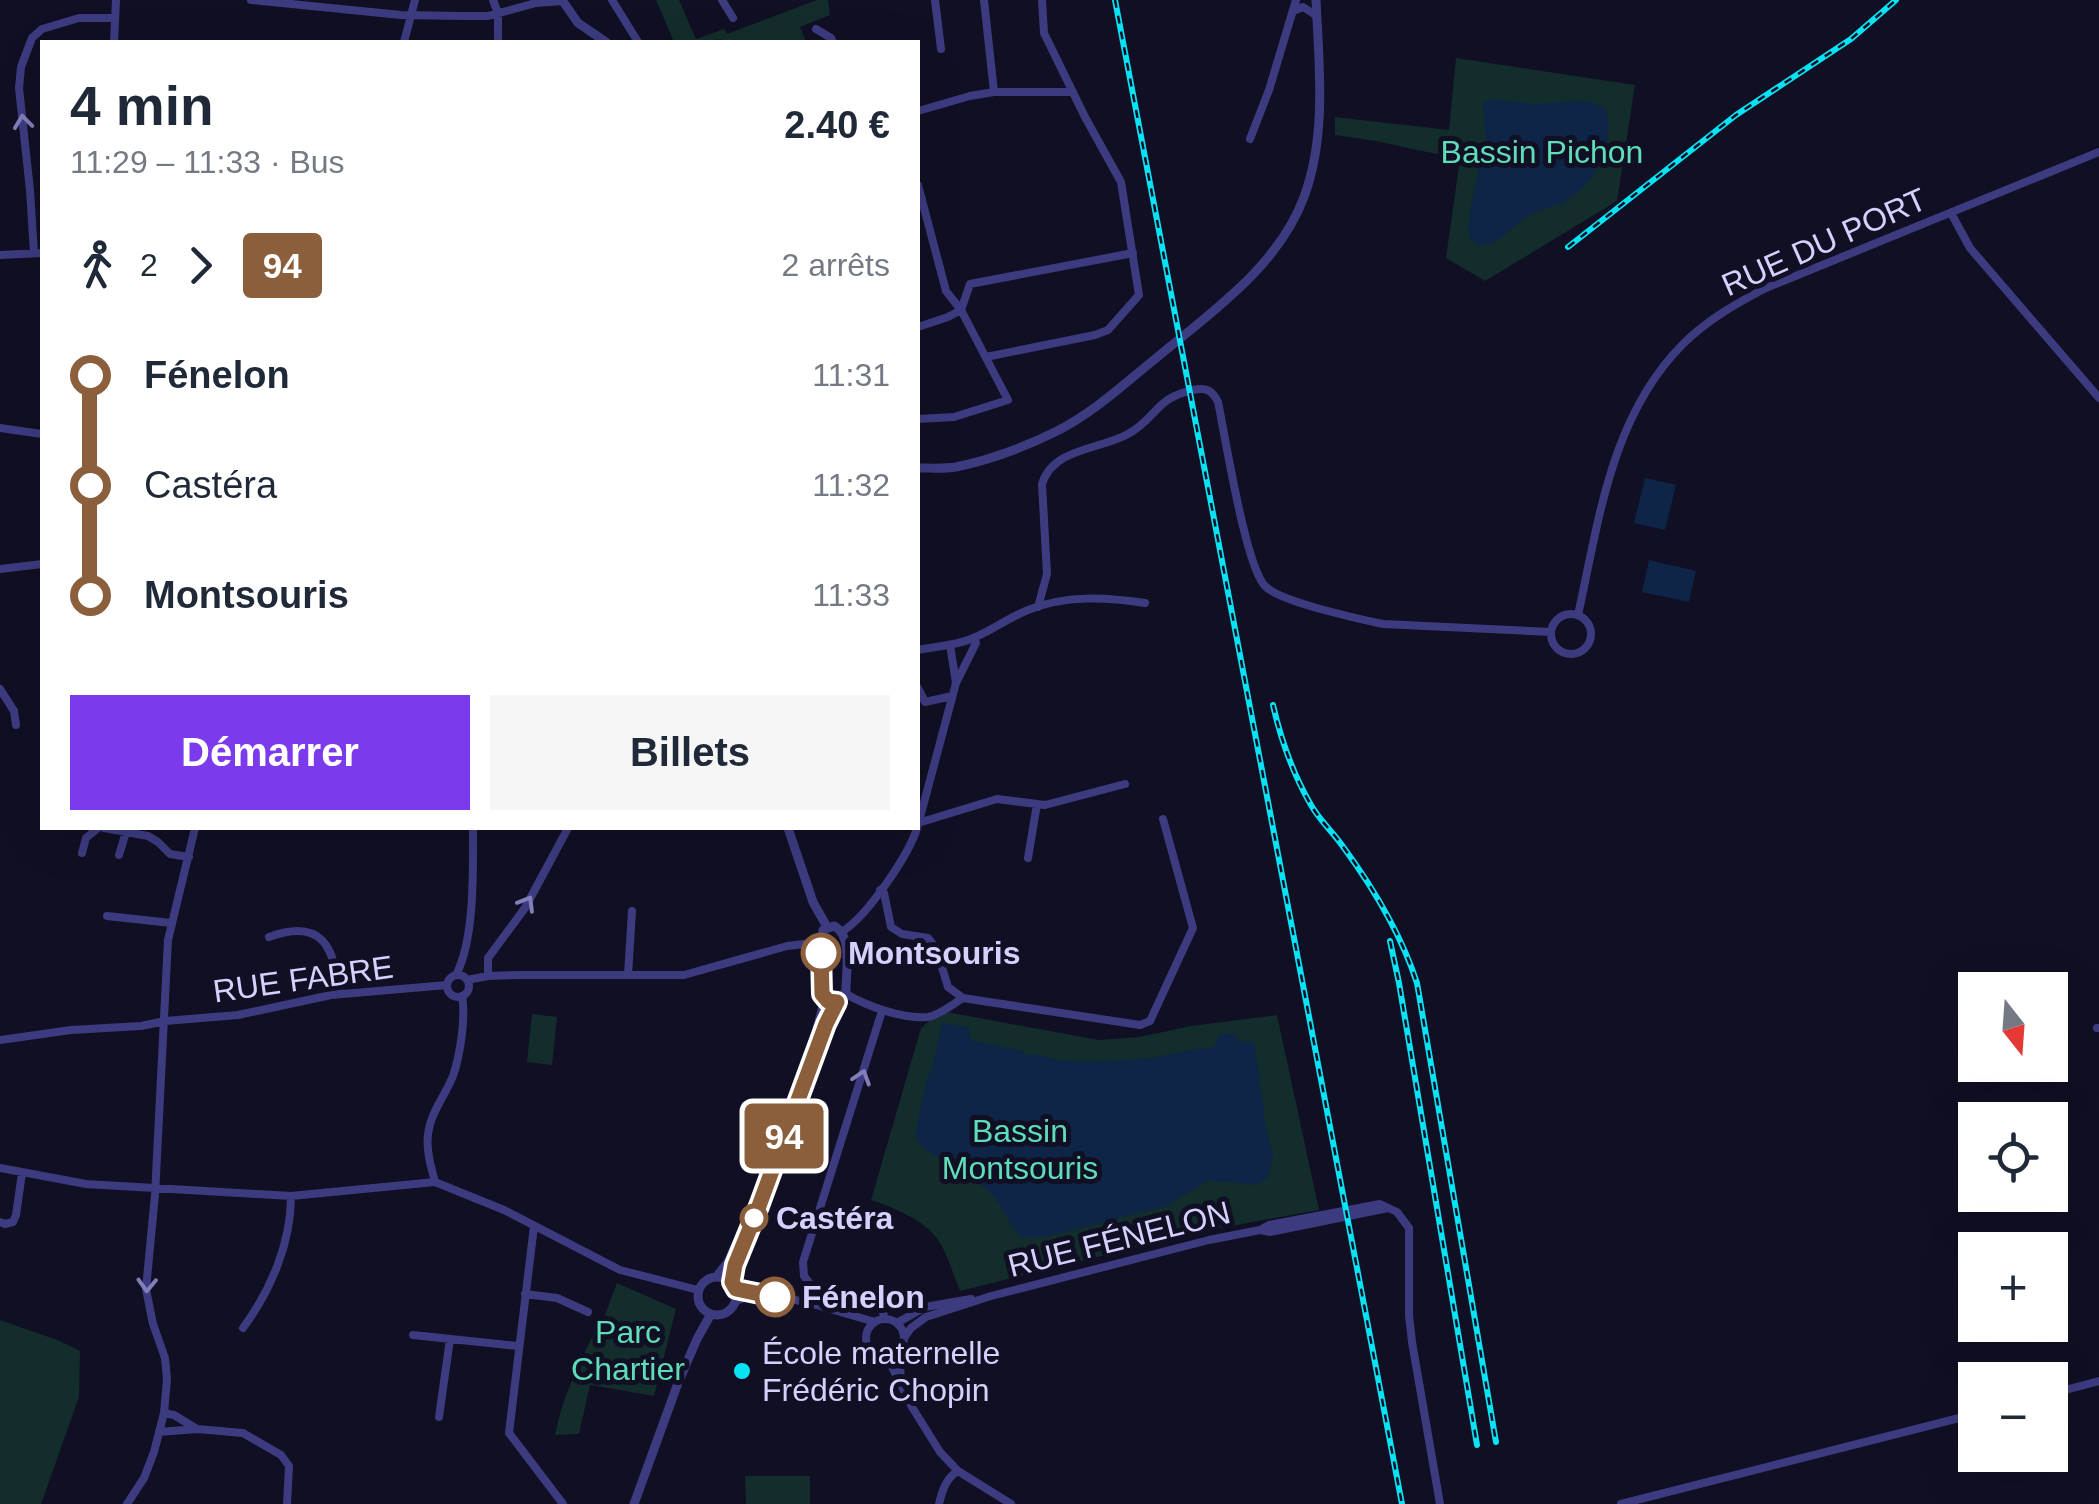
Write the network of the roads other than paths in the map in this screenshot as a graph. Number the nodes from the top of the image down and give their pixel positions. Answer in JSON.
{"nodes":[{"id":1,"x":116,"y":0,"type":"edge"},
{"id":2,"x":251,"y":0,"type":"edge"},
{"id":3,"x":415,"y":0,"type":"edge"},
{"id":4,"x":493,"y":0,"type":"edge"},
{"id":5,"x":562,"y":0,"type":"edge"},
{"id":6,"x":612,"y":0,"type":"edge"},
{"id":7,"x":722,"y":0,"type":"edge"},
{"id":8,"x":936,"y":0,"type":"edge"},
{"id":9,"x":984,"y":0,"type":"edge"},
{"id":10,"x":1042,"y":0,"type":"edge"},
{"id":11,"x":1296,"y":0,"type":"edge"},
{"id":12,"x":1316,"y":0,"type":"edge"},
{"id":13,"x":1293,"y":10,"type":"junction"},
{"id":14,"x":498,"y":13,"type":"junction"},
{"id":15,"x":413,"y":14,"type":"junction"},
{"id":16,"x":1317,"y":16,"type":"junction"},
{"id":17,"x":114,"y":18,"type":"junction"},
{"id":18,"x":733,"y":18,"type":"dead end"},
{"id":19,"x":816,"y":30,"type":"dead end"},
{"id":20,"x":114,"y":40,"type":"edge"},
{"id":21,"x":405,"y":40,"type":"edge"},
{"id":22,"x":498,"y":40,"type":"edge"},
{"id":23,"x":603,"y":40,"type":"edge"},
{"id":24,"x":637,"y":40,"type":"edge"},
{"id":25,"x":832,"y":40,"type":"edge"},
{"id":26,"x":941,"y":49,"type":"dead end"},
{"id":27,"x":994,"y":92,"type":"junction"},
{"id":28,"x":1073,"y":92,"type":"junction"},
{"id":29,"x":920,"y":110,"type":"edge"},
{"id":30,"x":1250,"y":138,"type":"dead end"},
{"id":31,"x":2099,"y":152,"type":"edge"},
{"id":32,"x":920,"y":193,"type":"edge"},
{"id":33,"x":1951,"y":213,"type":"junction"},
{"id":34,"x":38,"y":253,"type":"edge"},
{"id":35,"x":1133,"y":253,"type":"junction"},
{"id":36,"x":0,"y":256,"type":"edge"},
{"id":37,"x":961,"y":310,"type":"junction"},
{"id":38,"x":920,"y":326,"type":"edge"},
{"id":39,"x":986,"y":356,"type":"junction"},
{"id":40,"x":2099,"y":398,"type":"edge"},
{"id":41,"x":920,"y":419,"type":"edge"},
{"id":42,"x":0,"y":428,"type":"edge"},
{"id":43,"x":40,"y":434,"type":"edge"},
{"id":44,"x":920,"y":468,"type":"edge"},
{"id":45,"x":40,"y":564,"type":"edge"},
{"id":46,"x":0,"y":569,"type":"edge"},
{"id":47,"x":1144,"y":603,"type":"dead end"},
{"id":48,"x":1038,"y":607,"type":"junction"},
{"id":49,"x":1578,"y":615,"type":"junction"},
{"id":50,"x":1551,"y":632,"type":"junction"},
{"id":51,"x":974,"y":638,"type":"junction"},
{"id":52,"x":950,"y":645,"type":"junction"},
{"id":53,"x":920,"y":650,"type":"edge"},
{"id":54,"x":956,"y":683,"type":"junction"},
{"id":55,"x":0,"y":689,"type":"edge"},
{"id":56,"x":920,"y":692,"type":"edge"},
{"id":57,"x":952,"y":696,"type":"junction"},
{"id":58,"x":16,"y":725,"type":"dead end"},
{"id":59,"x":1126,"y":784,"type":"dead end"},
{"id":60,"x":1037,"y":804,"type":"junction"},
{"id":61,"x":920,"y":817,"type":"edge"},
{"id":62,"x":1163,"y":820,"type":"dead end"},
{"id":63,"x":920,"y":824,"type":"edge"},
{"id":64,"x":98,"y":830,"type":"edge"},
{"id":65,"x":114,"y":830,"type":"edge"},
{"id":66,"x":196,"y":830,"type":"edge"},
{"id":67,"x":472,"y":830,"type":"edge"},
{"id":68,"x":567,"y":830,"type":"edge"},
{"id":69,"x":789,"y":830,"type":"edge"},
{"id":70,"x":916,"y":830,"type":"edge"},
{"id":71,"x":126,"y":832,"type":"junction"},
{"id":72,"x":82,"y":853,"type":"dead end"},
{"id":73,"x":119,"y":855,"type":"dead end"},
{"id":74,"x":189,"y":857,"type":"junction"},
{"id":75,"x":1028,"y":858,"type":"dead end"},
{"id":76,"x":880,"y":890,"type":"junction"},
{"id":77,"x":632,"y":911,"type":"dead end"},
{"id":78,"x":107,"y":916,"type":"dead end"},
{"id":79,"x":171,"y":923,"type":"junction"},
{"id":80,"x":827,"y":927,"type":"junction"},
{"id":81,"x":843,"y":931,"type":"junction"},
{"id":82,"x":269,"y":937,"type":"dead end"},
{"id":83,"x":821,"y":942,"type":"junction"},
{"id":84,"x":456,"y":975,"type":"junction"},
{"id":85,"x":628,"y":975,"type":"junction"},
{"id":86,"x":488,"y":976,"type":"junction"},
{"id":87,"x":467,"y":980,"type":"junction"},
{"id":88,"x":447,"y":986,"type":"junction"},
{"id":89,"x":340,"y":994,"type":"junction"},
{"id":90,"x":462,"y":996,"type":"junction"},
{"id":91,"x":840,"y":997,"type":"junction"},
{"id":92,"x":963,"y":998,"type":"junction"},
{"id":93,"x":825,"y":999,"type":"junction"},
{"id":94,"x":882,"y":1011,"type":"junction"},
{"id":95,"x":165,"y":1021,"type":"junction"},
{"id":96,"x":0,"y":1040,"type":"edge"},
{"id":97,"x":0,"y":1168,"type":"edge"},
{"id":98,"x":22,"y":1172,"type":"junction"},
{"id":99,"x":434,"y":1182,"type":"junction"},
{"id":100,"x":154,"y":1188,"type":"junction"},
{"id":101,"x":291,"y":1196,"type":"junction"},
{"id":102,"x":0,"y":1222,"type":"edge"},
{"id":103,"x":534,"y":1226,"type":"junction"},
{"id":104,"x":717,"y":1276,"type":"junction"},
{"id":105,"x":734,"y":1286,"type":"junction"},
{"id":106,"x":698,"y":1290,"type":"junction"},
{"id":107,"x":525,"y":1294,"type":"junction"},
{"id":108,"x":754,"y":1294,"type":"junction"},
{"id":109,"x":991,"y":1296,"type":"junction"},
{"id":110,"x":736,"y":1301,"type":"junction"},
{"id":111,"x":588,"y":1312,"type":"dead end"},
{"id":112,"x":711,"y":1314,"type":"junction"},
{"id":113,"x":855,"y":1316,"type":"junction"},
{"id":114,"x":886,"y":1318,"type":"junction"},
{"id":115,"x":874,"y":1322,"type":"junction"},
{"id":116,"x":897,"y":1323,"type":"junction"},
{"id":117,"x":243,"y":1328,"type":"dead end"},
{"id":118,"x":868,"y":1330,"type":"junction"},
{"id":119,"x":412,"y":1334,"type":"dead end"},
{"id":120,"x":904,"y":1338,"type":"junction"},
{"id":121,"x":450,"y":1339,"type":"junction"},
{"id":122,"x":518,"y":1346,"type":"junction"},
{"id":123,"x":899,"y":1351,"type":"junction"},
{"id":124,"x":882,"y":1357,"type":"junction"},
{"id":125,"x":2099,"y":1381,"type":"edge"},
{"id":126,"x":2068,"y":1389,"type":"edge"},
{"id":127,"x":907,"y":1398,"type":"junction"},
{"id":128,"x":164,"y":1413,"type":"junction"},
{"id":129,"x":439,"y":1417,"type":"dead end"},
{"id":130,"x":1958,"y":1418,"type":"edge"},
{"id":131,"x":197,"y":1429,"type":"junction"},
{"id":132,"x":159,"y":1432,"type":"junction"},
{"id":133,"x":958,"y":1471,"type":"junction"},
{"id":134,"x":127,"y":1504,"type":"edge"},
{"id":135,"x":287,"y":1504,"type":"edge"},
{"id":136,"x":562,"y":1504,"type":"edge"},
{"id":137,"x":634,"y":1504,"type":"edge"},
{"id":138,"x":939,"y":1504,"type":"edge"},
{"id":139,"x":1010,"y":1504,"type":"edge"},
{"id":140,"x":1440,"y":1504,"type":"edge"},
{"id":141,"x":1621,"y":1504,"type":"edge"}],
"edges":[{"from":1,"to":17,"type":"street"},
{"from":2,"to":15,"type":"street"},
{"from":3,"to":15,"type":"street"},
{"from":4,"to":14,"type":"street"},
{"from":5,"to":14,"type":"street"},
{"from":5,"to":23,"type":"street"},
{"from":6,"to":24,"type":"street"},
{"from":7,"to":18,"type":"street"},
{"from":8,"to":26,"type":"street"},
{"from":9,"to":27,"type":"street"},
{"from":10,"to":28,"type":"street"},
{"from":11,"to":13,"type":"street"},
{"from":12,"to":16,"type":"street"},
{"from":13,"to":16,"type":"street"},
{"from":13,"to":30,"type":"street"},
{"from":14,"to":15,"type":"street"},
{"from":14,"to":22,"type":"street"},
{"from":15,"to":21,"type":"street"},
{"from":16,"to":44,"type":"street"},
{"from":17,"to":20,"type":"street"},
{"from":34,"to":17,"type":"street","one_way":true},
{"from":19,"to":25,"type":"street"},
{"from":27,"to":28,"type":"street"},
{"from":27,"to":29,"type":"street"},
{"from":28,"to":35,"type":"street"},
{"from":31,"to":33,"type":"street","name":"RUE DU PORT"},
{"from":32,"to":37,"type":"street"},
{"from":33,"to":40,"type":"street"},
{"from":33,"to":49,"type":"street","name":"RUE DU PORT"},
{"from":34,"to":36,"type":"street"},
{"from":35,"to":37,"type":"street"},
{"from":35,"to":39,"type":"street"},
{"from":37,"to":38,"type":"street"},
{"from":37,"to":39,"type":"street"},
{"from":39,"to":41,"type":"street"},
{"from":42,"to":43,"type":"street"},
{"from":45,"to":46,"type":"street"},
{"from":47,"to":48,"type":"street"},
{"from":48,"to":50,"type":"street"},
{"from":48,"to":51,"type":"street"},
{"from":49,"to":50,"type":"street"},
{"from":49,"to":50,"type":"street"},
{"from":51,"to":52,"type":"street"},
{"from":51,"to":54,"type":"street"},
{"from":52,"to":53,"type":"street"},
{"from":52,"to":54,"type":"street"},
{"from":54,"to":57,"type":"street"},
{"from":55,"to":58,"type":"street"},
{"from":56,"to":57,"type":"street"},
{"from":57,"to":61,"type":"street"},
{"from":59,"to":60,"type":"street"},
{"from":60,"to":63,"type":"street"},
{"from":60,"to":75,"type":"street"},
{"from":62,"to":92,"type":"street"},
{"from":64,"to":72,"type":"street"},
{"from":65,"to":71,"type":"street"},
{"from":66,"to":74,"type":"street"},
{"from":67,"to":84,"type":"street"},
{"from":86,"to":68,"type":"street","one_way":true},
{"from":69,"to":80,"type":"street"},
{"from":70,"to":76,"type":"street"},
{"from":71,"to":73,"type":"street"},
{"from":71,"to":74,"type":"street"},
{"from":74,"to":79,"type":"street"},
{"from":76,"to":81,"type":"street"},
{"from":76,"to":92,"type":"street"},
{"from":77,"to":85,"type":"street"},
{"from":78,"to":79,"type":"street"},
{"from":79,"to":95,"type":"street"},
{"from":80,"to":81,"type":"street"},
{"from":80,"to":83,"type":"street"},
{"from":81,"to":91,"type":"street"},
{"from":82,"to":89,"type":"street"},
{"from":83,"to":85,"type":"street"},
{"from":83,"to":93,"type":"street"},
{"from":84,"to":87,"type":"street"},
{"from":84,"to":88,"type":"street"},
{"from":85,"to":86,"type":"street"},
{"from":86,"to":87,"type":"street"},
{"from":87,"to":90,"type":"street"},
{"from":88,"to":89,"type":"street","name":"RUE FABRE"},
{"from":88,"to":90,"type":"street"},
{"from":89,"to":95,"type":"street","name":"RUE FABRE"},
{"from":90,"to":99,"type":"street"},
{"from":91,"to":93,"type":"street"},
{"from":91,"to":94,"type":"street"},
{"from":91,"to":105,"type":"street"},
{"from":92,"to":94,"type":"street"},
{"from":93,"to":104,"type":"street"},
{"from":114,"to":94,"type":"street","one_way":true},
{"from":95,"to":96,"type":"street","name":"RUE FABRE"},
{"from":95,"to":100,"type":"street"},
{"from":97,"to":98,"type":"street"},
{"from":98,"to":100,"type":"street"},
{"from":98,"to":102,"type":"street"},
{"from":99,"to":101,"type":"street"},
{"from":99,"to":103,"type":"street"},
{"from":100,"to":101,"type":"street"},
{"from":100,"to":128,"type":"street","one_way":true},
{"from":101,"to":117,"type":"street"},
{"from":103,"to":106,"type":"street"},
{"from":103,"to":107,"type":"street"},
{"from":104,"to":105,"type":"street"},
{"from":104,"to":106,"type":"street"},
{"from":105,"to":108,"type":"street"},
{"from":105,"to":110,"type":"street"},
{"from":106,"to":112,"type":"street"},
{"from":107,"to":111,"type":"street"},
{"from":107,"to":122,"type":"street"},
{"from":108,"to":110,"type":"street"},
{"from":108,"to":113,"type":"street"},
{"from":109,"to":116,"type":"street","name":"RUE FÉNELON"},
{"from":109,"to":120,"type":"street","name":"RUE FÉNELON"},
{"from":109,"to":140,"type":"street","name":"RUE FÉNELON"},
{"from":110,"to":112,"type":"street"},
{"from":112,"to":137,"type":"street"},
{"from":113,"to":115,"type":"street"},
{"from":113,"to":118,"type":"street"},
{"from":114,"to":115,"type":"street"},
{"from":114,"to":116,"type":"street"},
{"from":115,"to":118,"type":"street"},
{"from":116,"to":120,"type":"street"},
{"from":118,"to":124,"type":"street"},
{"from":119,"to":121,"type":"street"},
{"from":120,"to":123,"type":"street"},
{"from":121,"to":122,"type":"street"},
{"from":121,"to":129,"type":"street"},
{"from":122,"to":136,"type":"street"},
{"from":123,"to":124,"type":"street"},
{"from":123,"to":127,"type":"street"},
{"from":124,"to":127,"type":"street"},
{"from":125,"to":126,"type":"street"},
{"from":127,"to":133,"type":"street"},
{"from":128,"to":131,"type":"street"},
{"from":128,"to":132,"type":"street"},
{"from":130,"to":141,"type":"street"},
{"from":131,"to":132,"type":"street"},
{"from":131,"to":135,"type":"street"},
{"from":132,"to":134,"type":"street"},
{"from":133,"to":138,"type":"street"},
{"from":133,"to":139,"type":"street"}]}
